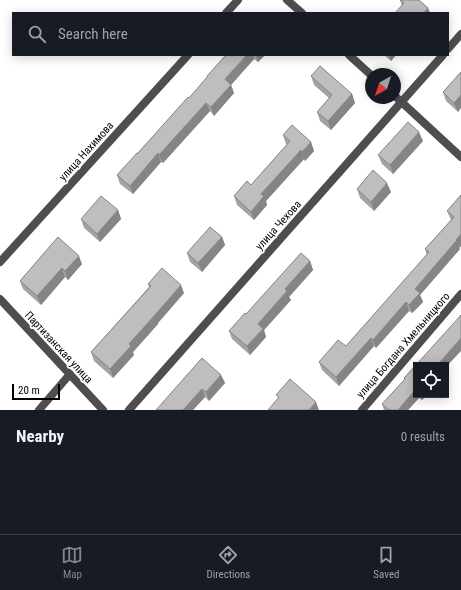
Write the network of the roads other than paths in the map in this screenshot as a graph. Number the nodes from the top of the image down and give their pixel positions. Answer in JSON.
{"nodes":[{"id":1,"x":238,"y":0,"type":"edge"},
{"id":2,"x":287,"y":0,"type":"edge"},
{"id":3,"x":227,"y":12,"type":"edge"},
{"id":4,"x":301,"y":12,"type":"edge"},
{"id":5,"x":461,"y":34,"type":"edge"},
{"id":6,"x":449,"y":48,"type":"edge"},
{"id":7,"x":187,"y":56,"type":"edge"},
{"id":8,"x":350,"y":56,"type":"edge"},
{"id":9,"x":442,"y":56,"type":"edge"},
{"id":10,"x":365,"y":70,"type":"edge"},
{"id":11,"x":402,"y":102,"type":"junction"},
{"id":12,"x":461,"y":157,"type":"edge"},
{"id":13,"x":0,"y":262,"type":"edge"},
{"id":14,"x":461,"y":294,"type":"edge"},
{"id":15,"x":0,"y":299,"type":"edge"},
{"id":16,"x":70,"y":374,"type":"junction"},
{"id":17,"x":40,"y":410,"type":"edge"},
{"id":18,"x":103,"y":410,"type":"edge"},
{"id":19,"x":129,"y":410,"type":"edge"},
{"id":20,"x":362,"y":410,"type":"edge"}],
"edges":[{"from":1,"to":3,"type":"street"},
{"from":2,"to":4,"type":"street"},
{"from":5,"to":6,"type":"street"},
{"from":7,"to":13,"type":"street","name":"улица Нахимова"},
{"from":8,"to":10,"type":"street"},
{"from":9,"to":11,"type":"street","name":"улица Чехова"},
{"from":11,"to":12,"type":"street"},
{"from":11,"to":19,"type":"street","name":"улица Чехова"},
{"from":14,"to":20,"type":"street","name":"улица Богдана Хмельницкого"},
{"from":15,"to":16,"type":"street","name":"Партизанская улица"},
{"from":16,"to":17,"type":"street"},
{"from":16,"to":18,"type":"street","name":"Партизанская улица"}]}
